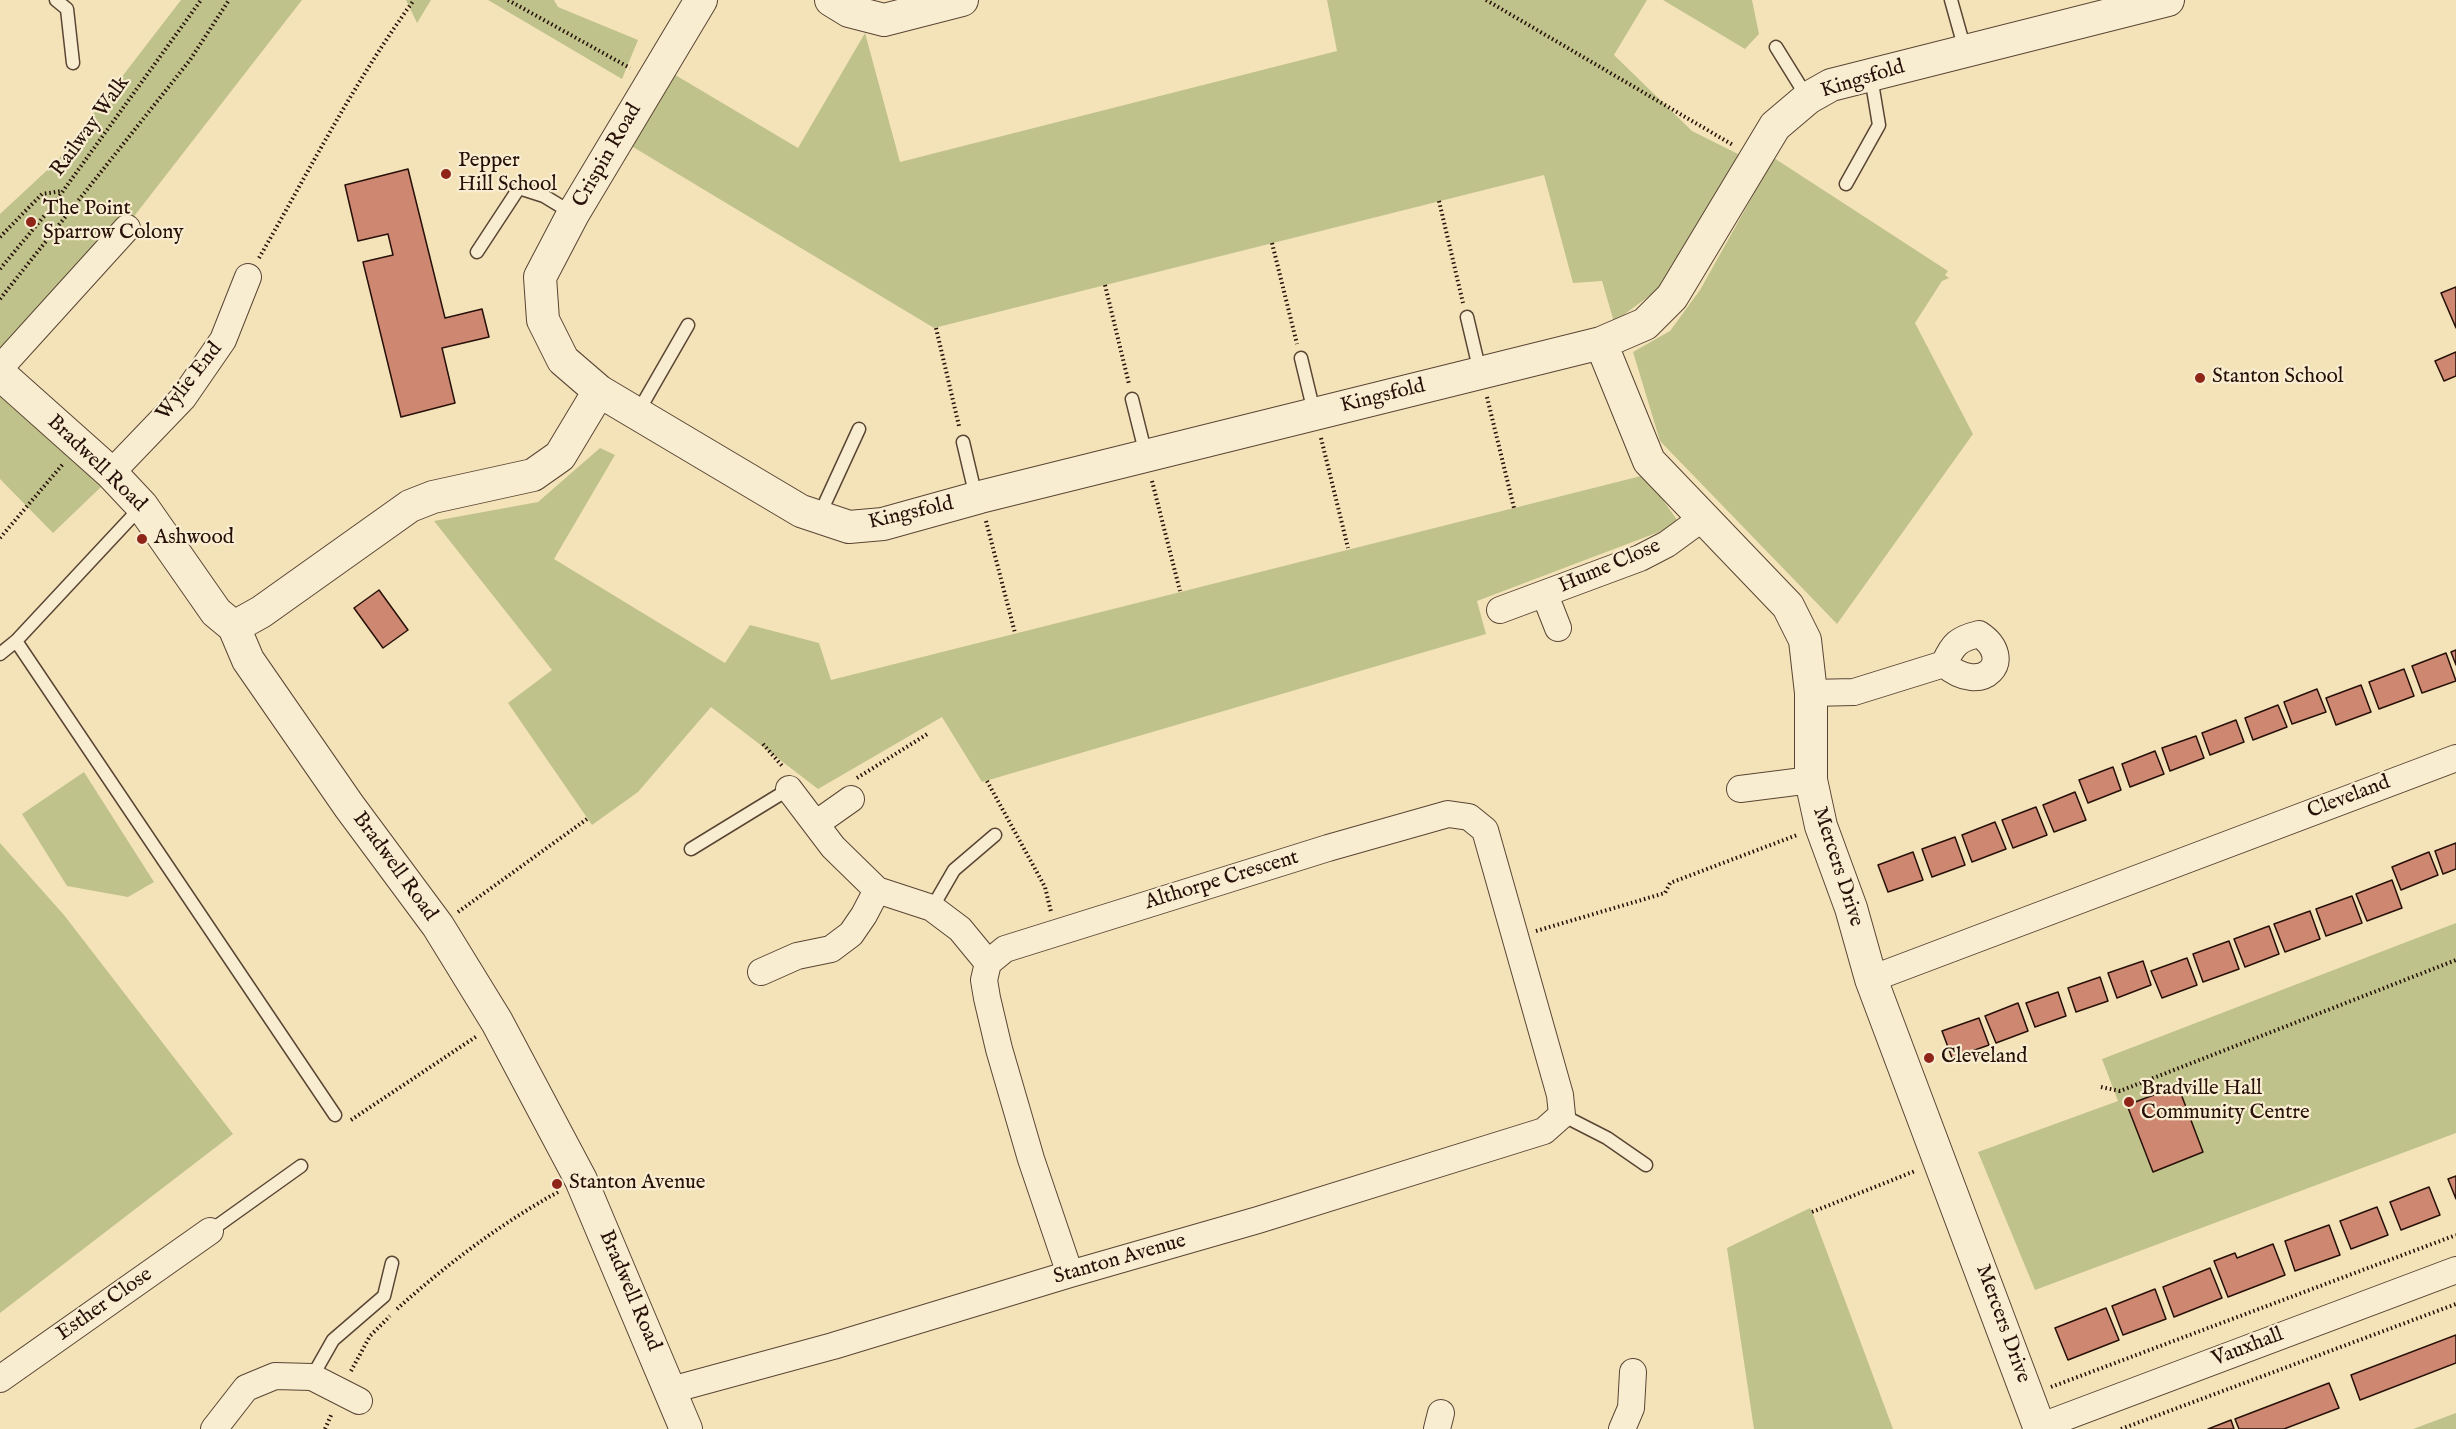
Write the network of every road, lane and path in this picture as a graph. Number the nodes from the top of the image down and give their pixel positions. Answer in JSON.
{"nodes":[{"id":1,"x":56,"y":0,"type":"edge"},
{"id":2,"x":201,"y":0,"type":"edge"},
{"id":3,"x":229,"y":0,"type":"edge"},
{"id":4,"x":414,"y":0,"type":"edge"},
{"id":5,"x":508,"y":0,"type":"edge"},
{"id":6,"x":700,"y":0,"type":"edge"},
{"id":7,"x":831,"y":0,"type":"edge"},
{"id":8,"x":962,"y":0,"type":"edge"},
{"id":9,"x":1486,"y":0,"type":"edge"},
{"id":10,"x":1951,"y":0,"type":"edge"},
{"id":11,"x":2168,"y":0,"type":"edge"},
{"id":12,"x":2125,"y":5,"type":"edge"},
{"id":13,"x":1776,"y":47,"type":"dead end"},
{"id":14,"x":1965,"y":51,"type":"junction"},
{"id":15,"x":73,"y":63,"type":"dead end"},
{"id":16,"x":1871,"y":76,"type":"junction"},
{"id":17,"x":652,"y":80,"type":"junction"},
{"id":18,"x":1808,"y":98,"type":"junction"},
{"id":19,"x":1755,"y":158,"type":"junction"},
{"id":20,"x":1846,"y":184,"type":"dead end"},
{"id":21,"x":63,"y":190,"type":"junction"},
{"id":22,"x":1439,"y":201,"type":"dead end"},
{"id":23,"x":573,"y":214,"type":"junction"},
{"id":24,"x":127,"y":228,"type":"dead end"},
{"id":25,"x":0,"y":237,"type":"edge"},
{"id":26,"x":1272,"y":243,"type":"dead end"},
{"id":27,"x":477,"y":252,"type":"dead end"},
{"id":28,"x":0,"y":269,"type":"edge"},
{"id":29,"x":248,"y":277,"type":"joint"},
{"id":30,"x":1105,"y":285,"type":"dead end"},
{"id":31,"x":0,"y":299,"type":"edge"},
{"id":32,"x":1467,"y":317,"type":"joint"},
{"id":33,"x":543,"y":320,"type":"joint"},
{"id":34,"x":688,"y":324,"type":"dead end"},
{"id":35,"x":936,"y":328,"type":"dead end"},
{"id":36,"x":1601,"y":343,"type":"junction"},
{"id":37,"x":1301,"y":358,"type":"joint"},
{"id":38,"x":0,"y":368,"type":"edge"},
{"id":39,"x":1481,"y":373,"type":"junction"},
{"id":40,"x":0,"y":374,"type":"edge"},
{"id":41,"x":599,"y":391,"type":"junction"},
{"id":42,"x":1132,"y":399,"type":"joint"},
{"id":43,"x":637,"y":413,"type":"junction"},
{"id":44,"x":1315,"y":414,"type":"junction"},
{"id":45,"x":859,"y":429,"type":"dead end"},
{"id":46,"x":963,"y":442,"type":"joint"},
{"id":47,"x":78,"y":444,"type":"junction"},
{"id":48,"x":1146,"y":456,"type":"junction"},
{"id":49,"x":111,"y":473,"type":"junction"},
{"id":50,"x":978,"y":498,"type":"junction"},
{"id":51,"x":142,"y":506,"type":"junction"},
{"id":52,"x":1514,"y":508,"type":"dead end"},
{"id":53,"x":819,"y":517,"type":"junction"},
{"id":54,"x":1704,"y":517,"type":"junction"},
{"id":55,"x":0,"y":538,"type":"edge"},
{"id":56,"x":1348,"y":548,"type":"dead end"},
{"id":57,"x":1180,"y":591,"type":"dead end"},
{"id":58,"x":1545,"y":594,"type":"junction"},
{"id":59,"x":1500,"y":610,"type":"dead end"},
{"id":60,"x":234,"y":627,"type":"junction"},
{"id":61,"x":1558,"y":628,"type":"dead end"},
{"id":62,"x":1015,"y":633,"type":"dead end"},
{"id":63,"x":16,"y":641,"type":"junction"},
{"id":64,"x":0,"y":654,"type":"edge"},
{"id":65,"x":1944,"y":664,"type":"dead end"},
{"id":66,"x":1811,"y":693,"type":"junction"},
{"id":67,"x":929,"y":733,"type":"dead end"},
{"id":68,"x":762,"y":744,"type":"dead end"},
{"id":69,"x":2456,"y":758,"type":"edge"},
{"id":70,"x":1811,"y":780,"type":"junction"},
{"id":71,"x":987,"y":781,"type":"dead end"},
{"id":72,"x":789,"y":789,"type":"junction"},
{"id":73,"x":1740,"y":789,"type":"dead end"},
{"id":74,"x":851,"y":799,"type":"joint"},
{"id":75,"x":587,"y":819,"type":"dead end"},
{"id":76,"x":817,"y":823,"type":"junction"},
{"id":77,"x":1821,"y":826,"type":"junction"},
{"id":78,"x":995,"y":835,"type":"dead end"},
{"id":79,"x":691,"y":849,"type":"dead end"},
{"id":80,"x":877,"y":890,"type":"junction"},
{"id":81,"x":932,"y":908,"type":"junction"},
{"id":82,"x":438,"y":926,"type":"junction"},
{"id":83,"x":1057,"y":933,"type":"junction"},
{"id":84,"x":1516,"y":937,"type":"junction"},
{"id":85,"x":2456,"y":960,"type":"edge"},
{"id":86,"x":988,"y":963,"type":"junction"},
{"id":87,"x":761,"y":972,"type":"dead end"},
{"id":88,"x":1872,"y":979,"type":"junction"},
{"id":89,"x":497,"y":1022,"type":"junction"},
{"id":90,"x":2101,"y":1087,"type":"dead end"},
{"id":91,"x":335,"y":1115,"type":"joint"},
{"id":92,"x":1562,"y":1115,"type":"junction"},
{"id":93,"x":1941,"y":1161,"type":"junction"},
{"id":94,"x":1646,"y":1165,"type":"dead end"},
{"id":95,"x":302,"y":1166,"type":"dead end"},
{"id":96,"x":581,"y":1180,"type":"junction"},
{"id":97,"x":1812,"y":1212,"type":"dead end"},
{"id":98,"x":210,"y":1231,"type":"joint"},
{"id":99,"x":2456,"y":1235,"type":"edge"},
{"id":100,"x":392,"y":1263,"type":"dead end"},
{"id":101,"x":2456,"y":1270,"type":"edge"},
{"id":102,"x":1070,"y":1274,"type":"junction"},
{"id":103,"x":2456,"y":1304,"type":"edge"},
{"id":104,"x":1633,"y":1372,"type":"dead end"},
{"id":105,"x":312,"y":1377,"type":"junction"},
{"id":106,"x":0,"y":1379,"type":"edge"},
{"id":107,"x":671,"y":1390,"type":"junction"},
{"id":108,"x":350,"y":1396,"type":"junction"},
{"id":109,"x":2028,"y":1396,"type":"junction"},
{"id":110,"x":2040,"y":1428,"type":"edge"},
{"id":111,"x":214,"y":1429,"type":"edge"},
{"id":112,"x":325,"y":1429,"type":"edge"},
{"id":113,"x":686,"y":1429,"type":"edge"},
{"id":114,"x":1622,"y":1429,"type":"edge"},
{"id":115,"x":2121,"y":1429,"type":"edge"}],
"edges":[{"from":1,"to":15,"type":"lane"},
{"from":2,"to":21,"type":"path","name":"Railway Walk"},
{"from":3,"to":31,"type":"path"},
{"from":4,"to":29,"type":"path"},
{"from":5,"to":17,"type":"path"},
{"from":6,"to":17,"type":"street","name":"Crispin Road"},
{"from":7,"to":8,"type":"street"},
{"from":9,"to":19,"type":"path"},
{"from":10,"to":14,"type":"lane"},
{"from":11,"to":12,"type":"street","name":"Kingsfold"},
{"from":12,"to":14,"type":"street","name":"Kingsfold"},
{"from":13,"to":18,"type":"lane"},
{"from":14,"to":16,"type":"street","name":"Kingsfold"},
{"from":16,"to":18,"type":"street","name":"Kingsfold"},
{"from":16,"to":20,"type":"lane"},
{"from":17,"to":23,"type":"street","name":"Crispin Road"},
{"from":18,"to":19,"type":"street","name":"Kingsfold"},
{"from":19,"to":36,"type":"street","name":"Kingsfold"},
{"from":21,"to":25,"type":"path"},
{"from":21,"to":28,"type":"path","name":"Railway Walk"},
{"from":22,"to":32,"type":"path"},
{"from":23,"to":27,"type":"lane"},
{"from":23,"to":33,"type":"street","name":"Crispin Road"},
{"from":24,"to":38,"type":"street"},
{"from":26,"to":37,"type":"path"},
{"from":29,"to":49,"type":"street","name":"Wylie End"},
{"from":30,"to":42,"type":"path"},
{"from":32,"to":39,"type":"lane"},
{"from":33,"to":41,"type":"street","name":"Kingsfold"},
{"from":34,"to":43,"type":"lane"},
{"from":35,"to":46,"type":"path"},
{"from":36,"to":39,"type":"street","name":"Kingsfold"},
{"from":36,"to":54,"type":"street","name":"Mercers Drive"},
{"from":37,"to":44,"type":"lane"},
{"from":39,"to":44,"type":"street","name":"Kingsfold"},
{"from":39,"to":52,"type":"path"},
{"from":40,"to":47,"type":"street","name":"Bradwell Road"},
{"from":41,"to":43,"type":"street","name":"Kingsfold"},
{"from":41,"to":60,"type":"street"},
{"from":42,"to":48,"type":"lane"},
{"from":43,"to":53,"type":"street","name":"Kingsfold"},
{"from":44,"to":48,"type":"street","name":"Kingsfold"},
{"from":44,"to":56,"type":"path"},
{"from":45,"to":53,"type":"lane"},
{"from":46,"to":50,"type":"lane"},
{"from":47,"to":49,"type":"street","name":"Bradwell Road"},
{"from":47,"to":55,"type":"path"},
{"from":48,"to":50,"type":"street","name":"Kingsfold"},
{"from":48,"to":57,"type":"path"},
{"from":49,"to":51,"type":"street","name":"Bradwell Road"},
{"from":50,"to":53,"type":"street","name":"Kingsfold"},
{"from":50,"to":62,"type":"path"},
{"from":51,"to":60,"type":"street","name":"Bradwell Road"},
{"from":51,"to":63,"type":"lane"},
{"from":54,"to":58,"type":"street","name":"Hume Close"},
{"from":54,"to":66,"type":"street","name":"Mercers Drive"},
{"from":58,"to":59,"type":"street","name":"Hume Close"},
{"from":58,"to":61,"type":"street","name":"Hume Close"},
{"from":60,"to":82,"type":"street","name":"Bradwell Road"},
{"from":63,"to":64,"type":"lane"},
{"from":63,"to":91,"type":"lane"},
{"from":65,"to":66,"type":"street"},
{"from":66,"to":70,"type":"street","name":"Mercers Drive"},
{"from":67,"to":74,"type":"path"},
{"from":68,"to":72,"type":"path"},
{"from":69,"to":88,"type":"street","name":"Cleveland"},
{"from":70,"to":73,"type":"street"},
{"from":70,"to":77,"type":"street","name":"Mercers Drive"},
{"from":71,"to":83,"type":"path"},
{"from":72,"to":76,"type":"street"},
{"from":72,"to":79,"type":"lane"},
{"from":74,"to":76,"type":"street"},
{"from":75,"to":82,"type":"path"},
{"from":76,"to":80,"type":"street"},
{"from":77,"to":84,"type":"path"},
{"from":77,"to":88,"type":"street","name":"Mercers Drive"},
{"from":78,"to":81,"type":"lane"},
{"from":80,"to":81,"type":"street"},
{"from":80,"to":87,"type":"street"},
{"from":81,"to":86,"type":"street"},
{"from":82,"to":89,"type":"street","name":"Bradwell Road"},
{"from":83,"to":84,"type":"street","name":"Althorpe Crescent"},
{"from":83,"to":86,"type":"street","name":"Althorpe Crescent"},
{"from":84,"to":92,"type":"street","name":"Althorpe Crescent"},
{"from":85,"to":90,"type":"path"},
{"from":86,"to":102,"type":"street"},
{"from":88,"to":93,"type":"street","name":"Mercers Drive"},
{"from":89,"to":91,"type":"path"},
{"from":89,"to":96,"type":"street","name":"Bradwell Road"},
{"from":92,"to":94,"type":"lane"},
{"from":92,"to":102,"type":"street","name":"Stanton Avenue"},
{"from":93,"to":97,"type":"path"},
{"from":93,"to":109,"type":"street","name":"Mercers Drive"},
{"from":95,"to":98,"type":"lane"},
{"from":96,"to":107,"type":"street","name":"Bradwell Road"},
{"from":96,"to":108,"type":"path"},
{"from":98,"to":106,"type":"street","name":"Esther Close"},
{"from":99,"to":109,"type":"path"},
{"from":100,"to":105,"type":"lane"},
{"from":101,"to":110,"type":"street","name":"Vauxhall"},
{"from":102,"to":107,"type":"street","name":"Stanton Avenue"},
{"from":103,"to":115,"type":"path"},
{"from":104,"to":114,"type":"street"},
{"from":105,"to":108,"type":"street"},
{"from":105,"to":111,"type":"street"},
{"from":107,"to":113,"type":"street","name":"Bradwell Road"},
{"from":108,"to":112,"type":"path"},
{"from":109,"to":110,"type":"street","name":"Mercers Drive"}]}
